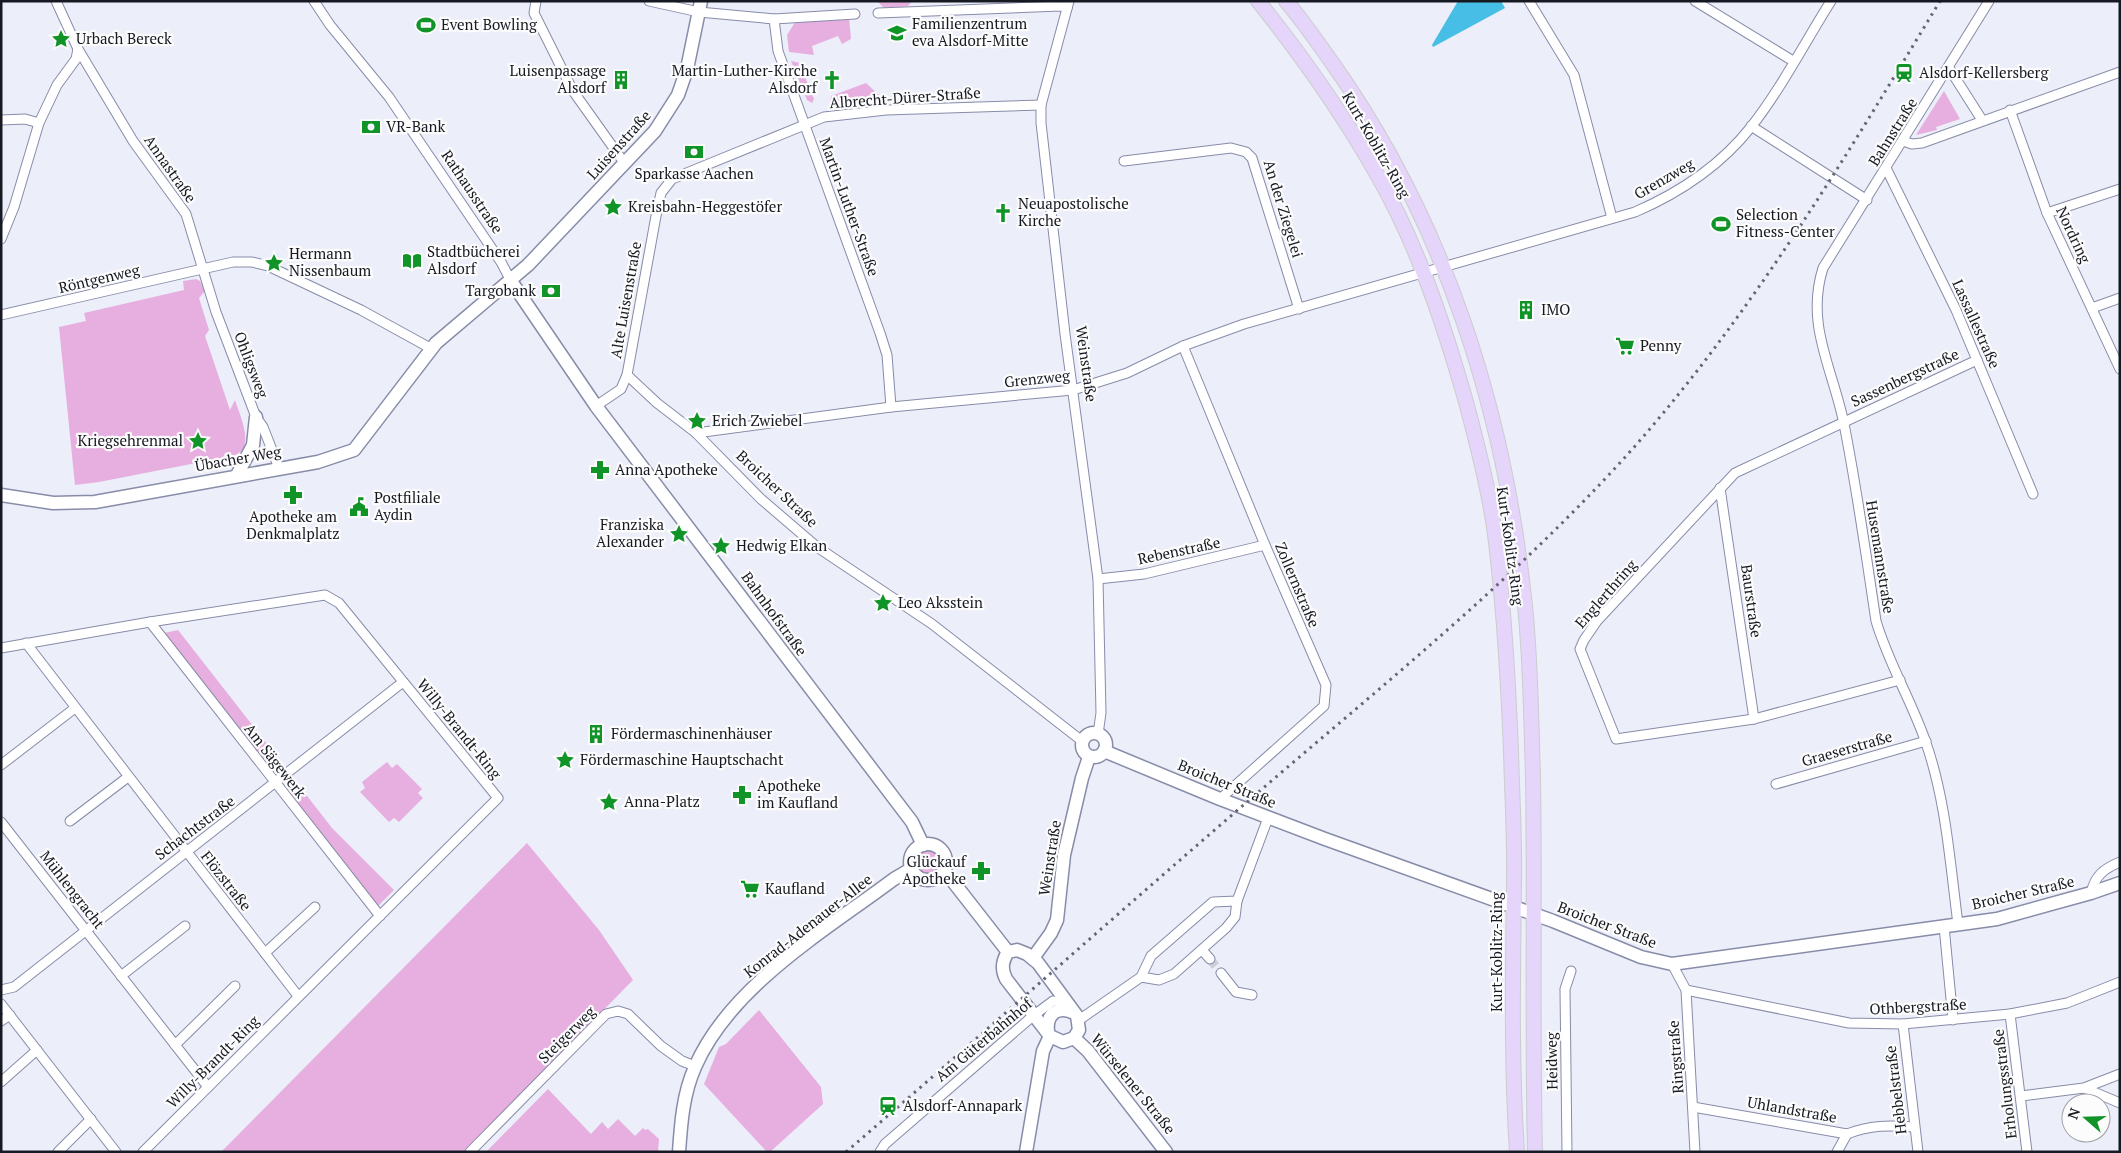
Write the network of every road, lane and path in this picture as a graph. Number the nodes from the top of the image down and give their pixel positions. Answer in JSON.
{"nodes":[{"id":1,"x":56,"y":1,"type":"edge"},
{"id":2,"x":314,"y":1,"type":"edge"},
{"id":3,"x":536,"y":1,"type":"edge"},
{"id":4,"x":649,"y":1,"type":"edge"},
{"id":5,"x":1258,"y":1,"type":"edge"},
{"id":6,"x":1286,"y":1,"type":"edge"},
{"id":7,"x":1529,"y":1,"type":"edge"},
{"id":8,"x":1695,"y":1,"type":"edge"},
{"id":9,"x":1831,"y":1,"type":"edge"},
{"id":10,"x":1989,"y":1,"type":"edge"},
{"id":11,"x":1068,"y":5,"type":"edge"},
{"id":12,"x":700,"y":7,"type":"edge"},
{"id":13,"x":878,"y":13,"type":"dead end"},
{"id":14,"x":855,"y":14,"type":"dead end"},
{"id":15,"x":774,"y":19,"type":"junction"},
{"id":16,"x":78,"y":49,"type":"junction"},
{"id":17,"x":1793,"y":60,"type":"junction"},
{"id":18,"x":1948,"y":68,"type":"junction"},
{"id":19,"x":2120,"y":72,"type":"edge"},
{"id":20,"x":1041,"y":105,"type":"junction"},
{"id":21,"x":2010,"y":110,"type":"junction"},
{"id":22,"x":1,"y":120,"type":"edge"},
{"id":23,"x":1982,"y":120,"type":"junction"},
{"id":24,"x":39,"y":123,"type":"junction"},
{"id":25,"x":804,"y":124,"type":"junction"},
{"id":26,"x":1751,"y":126,"type":"junction"},
{"id":27,"x":1903,"y":141,"type":"junction"},
{"id":28,"x":1124,"y":161,"type":"dead end"},
{"id":29,"x":625,"y":164,"type":"junction"},
{"id":30,"x":1886,"y":168,"type":"junction"},
{"id":31,"x":665,"y":185,"type":"joint"},
{"id":32,"x":2120,"y":189,"type":"edge"},
{"id":33,"x":1866,"y":200,"type":"junction"},
{"id":34,"x":2047,"y":213,"type":"junction"},
{"id":35,"x":1612,"y":218,"type":"junction"},
{"id":36,"x":1,"y":239,"type":"edge"},
{"id":37,"x":1443,"y":265,"type":"junction"},
{"id":38,"x":203,"y":270,"type":"junction"},
{"id":39,"x":1423,"y":271,"type":"junction"},
{"id":40,"x":511,"y":281,"type":"junction"},
{"id":41,"x":2120,"y":298,"type":"edge"},
{"id":42,"x":2092,"y":308,"type":"junction"},
{"id":43,"x":1299,"y":310,"type":"junction"},
{"id":44,"x":1,"y":315,"type":"edge"},
{"id":45,"x":1184,"y":346,"type":"junction"},
{"id":46,"x":432,"y":349,"type":"junction"},
{"id":47,"x":1977,"y":360,"type":"junction"},
{"id":48,"x":2119,"y":365,"type":"edge"},
{"id":49,"x":627,"y":375,"type":"junction"},
{"id":50,"x":1073,"y":390,"type":"junction"},
{"id":51,"x":596,"y":406,"type":"junction"},
{"id":52,"x":891,"y":407,"type":"junction"},
{"id":53,"x":256,"y":417,"type":"junction"},
{"id":54,"x":1844,"y":422,"type":"junction"},
{"id":55,"x":696,"y":433,"type":"junction"},
{"id":56,"x":279,"y":468,"type":"junction"},
{"id":57,"x":237,"y":475,"type":"junction"},
{"id":58,"x":1720,"y":488,"type":"junction"},
{"id":59,"x":2032,"y":494,"type":"dead end"},
{"id":60,"x":1,"y":495,"type":"edge"},
{"id":61,"x":1265,"y":546,"type":"junction"},
{"id":62,"x":1098,"y":580,"type":"junction"},
{"id":63,"x":150,"y":622,"type":"junction"},
{"id":64,"x":26,"y":643,"type":"junction"},
{"id":65,"x":1,"y":648,"type":"edge"},
{"id":66,"x":1900,"y":680,"type":"junction"},
{"id":67,"x":403,"y":682,"type":"junction"},
{"id":68,"x":75,"y":708,"type":"junction"},
{"id":69,"x":1754,"y":719,"type":"junction"},
{"id":70,"x":1098,"y":734,"type":"junction"},
{"id":71,"x":1926,"y":741,"type":"junction"},
{"id":72,"x":1082,"y":742,"type":"junction"},
{"id":73,"x":1104,"y":751,"type":"junction"},
{"id":74,"x":1089,"y":757,"type":"junction"},
{"id":75,"x":1,"y":765,"type":"edge"},
{"id":76,"x":128,"y":777,"type":"junction"},
{"id":77,"x":276,"y":784,"type":"junction"},
{"id":78,"x":1776,"y":784,"type":"dead end"},
{"id":79,"x":1220,"y":800,"type":"junction"},
{"id":80,"x":1268,"y":818,"type":"junction"},
{"id":81,"x":70,"y":821,"type":"dead end"},
{"id":82,"x":1,"y":822,"type":"edge"},
{"id":83,"x":923,"y":845,"type":"junction"},
{"id":84,"x":186,"y":852,"type":"junction"},
{"id":85,"x":2120,"y":862,"type":"edge"},
{"id":86,"x":911,"y":869,"type":"junction"},
{"id":87,"x":944,"y":870,"type":"junction"},
{"id":88,"x":2120,"y":883,"type":"edge"},
{"id":89,"x":2091,"y":894,"type":"junction"},
{"id":90,"x":1236,"y":901,"type":"junction"},
{"id":91,"x":315,"y":907,"type":"dead end"},
{"id":92,"x":1513,"y":907,"type":"junction"},
{"id":93,"x":1534,"y":914,"type":"junction"},
{"id":94,"x":380,"y":916,"type":"junction"},
{"id":95,"x":1958,"y":924,"type":"junction"},
{"id":96,"x":185,"y":926,"type":"dead end"},
{"id":97,"x":1944,"y":926,"type":"junction"},
{"id":98,"x":86,"y":930,"type":"junction"},
{"id":99,"x":1202,"y":950,"type":"junction"},
{"id":100,"x":1008,"y":952,"type":"junction"},
{"id":101,"x":265,"y":953,"type":"junction"},
{"id":102,"x":1033,"y":958,"type":"junction"},
{"id":103,"x":1210,"y":958,"type":"tunnel mouth"},
{"id":104,"x":1672,"y":964,"type":"junction"},
{"id":105,"x":1571,"y":972,"type":"dead end"},
{"id":106,"x":1221,"y":973,"type":"tunnel mouth"},
{"id":107,"x":121,"y":976,"type":"junction"},
{"id":108,"x":1141,"y":977,"type":"junction"},
{"id":109,"x":2120,"y":982,"type":"edge"},
{"id":110,"x":234,"y":986,"type":"dead end"},
{"id":111,"x":1,"y":990,"type":"edge"},
{"id":112,"x":1686,"y":990,"type":"junction"},
{"id":113,"x":1252,"y":995,"type":"dead end"},
{"id":114,"x":298,"y":996,"type":"junction"},
{"id":115,"x":1,"y":1004,"type":"edge"},
{"id":116,"x":1073,"y":1012,"type":"junction"},
{"id":117,"x":2010,"y":1014,"type":"junction"},
{"id":118,"x":10,"y":1015,"type":"junction"},
{"id":119,"x":1034,"y":1015,"type":"junction"},
{"id":120,"x":1953,"y":1020,"type":"junction"},
{"id":121,"x":1,"y":1022,"type":"edge"},
{"id":122,"x":1903,"y":1024,"type":"junction"},
{"id":123,"x":1049,"y":1033,"type":"junction"},
{"id":124,"x":1074,"y":1038,"type":"junction"},
{"id":125,"x":175,"y":1045,"type":"junction"},
{"id":126,"x":37,"y":1050,"type":"junction"},
{"id":127,"x":695,"y":1066,"type":"junction"},
{"id":128,"x":2120,"y":1074,"type":"edge"},
{"id":129,"x":1,"y":1082,"type":"edge"},
{"id":130,"x":208,"y":1087,"type":"junction"},
{"id":131,"x":2084,"y":1088,"type":"junction"},
{"id":132,"x":2021,"y":1096,"type":"junction"},
{"id":133,"x":2120,"y":1102,"type":"edge"},
{"id":134,"x":1693,"y":1107,"type":"junction"},
{"id":135,"x":91,"y":1119,"type":"junction"},
{"id":136,"x":1914,"y":1127,"type":"junction"},
{"id":137,"x":1847,"y":1134,"type":"junction"},
{"id":138,"x":58,"y":1152,"type":"edge"},
{"id":139,"x":116,"y":1152,"type":"edge"},
{"id":140,"x":144,"y":1152,"type":"edge"},
{"id":141,"x":470,"y":1152,"type":"edge"},
{"id":142,"x":679,"y":1152,"type":"edge"},
{"id":143,"x":880,"y":1152,"type":"edge"},
{"id":144,"x":1026,"y":1152,"type":"edge"},
{"id":145,"x":1166,"y":1152,"type":"edge"},
{"id":146,"x":1516,"y":1152,"type":"edge"},
{"id":147,"x":1535,"y":1152,"type":"edge"},
{"id":148,"x":1567,"y":1152,"type":"edge"},
{"id":149,"x":1696,"y":1152,"type":"edge"},
{"id":150,"x":1837,"y":1152,"type":"edge"},
{"id":151,"x":1918,"y":1152,"type":"edge"},
{"id":152,"x":2027,"y":1152,"type":"edge"}],
"edges":[{"from":1,"to":16,"type":"street","name":"Annastraße"},
{"from":2,"to":40,"type":"street","name":"Rathausstraße"},
{"from":3,"to":29,"type":"street"},
{"from":4,"to":12,"type":"street"},
{"from":5,"to":39,"type":"main road","name":"Kurt-Koblitz-Ring"},
{"from":6,"to":37,"type":"main road","name":"Kurt-Koblitz-Ring"},
{"from":7,"to":35,"type":"street"},
{"from":8,"to":17,"type":"street"},
{"from":9,"to":17,"type":"street","name":"Grenzweg"},
{"from":10,"to":18,"type":"street","name":"Bahnstraße"},
{"from":11,"to":13,"type":"street"},
{"from":11,"to":20,"type":"street","name":"Weinstraße"},
{"from":12,"to":15,"type":"street"},
{"from":12,"to":29,"type":"street","name":"Luisenstraße"},
{"from":14,"to":15,"type":"street"},
{"from":15,"to":25,"type":"street","name":"Martin-Luther-Straße"},
{"from":16,"to":24,"type":"street"},
{"from":16,"to":38,"type":"street","name":"Annastraße"},
{"from":17,"to":26,"type":"street","name":"Grenzweg"},
{"from":18,"to":23,"type":"street"},
{"from":18,"to":27,"type":"street","name":"Bahnstraße"},
{"from":19,"to":21,"type":"street"},
{"from":20,"to":25,"type":"street","name":"Albrecht-Dürer-Straße"},
{"from":20,"to":50,"type":"street","name":"Weinstraße"},
{"from":21,"to":23,"type":"street"},
{"from":21,"to":34,"type":"street","name":"Nordring"},
{"from":22,"to":24,"type":"street"},
{"from":23,"to":27,"type":"street"},
{"from":24,"to":36,"type":"street"},
{"from":25,"to":31,"type":"street","name":"Albrecht-Dürer-Straße"},
{"from":25,"to":52,"type":"street","name":"Martin-Luther-Straße"},
{"from":26,"to":33,"type":"street"},
{"from":26,"to":35,"type":"street","name":"Grenzweg"},
{"from":27,"to":30,"type":"street","name":"Bahnstraße"},
{"from":28,"to":43,"type":"street","name":"An der Ziegelei"},
{"from":29,"to":40,"type":"street","name":"Luisenstraße"},
{"from":30,"to":33,"type":"street","name":"Bahnstraße"},
{"from":30,"to":47,"type":"street","name":"Lassallestraße"},
{"from":31,"to":49,"type":"street","name":"Alte Luisenstraße"},
{"from":32,"to":34,"type":"street"},
{"from":33,"to":54,"type":"street","name":"Husemannstraße"},
{"from":34,"to":42,"type":"street","name":"Nordring"},
{"from":35,"to":37,"type":"street","name":"Grenzweg"},
{"from":37,"to":39,"type":"street","name":"Grenzweg"},
{"from":37,"to":93,"type":"main road","name":"Kurt-Koblitz-Ring"},
{"from":38,"to":44,"type":"street","name":"Röntgenweg"},
{"from":38,"to":46,"type":"street"},
{"from":38,"to":53,"type":"street","name":"Ohligsweg"},
{"from":39,"to":43,"type":"street","name":"Grenzweg"},
{"from":39,"to":92,"type":"main road","name":"Kurt-Koblitz-Ring"},
{"from":40,"to":46,"type":"street","name":"Luisenstraße"},
{"from":40,"to":51,"type":"street","name":"Rathausstraße"},
{"from":41,"to":42,"type":"street"},
{"from":42,"to":48,"type":"street","name":"Nordring"},
{"from":43,"to":45,"type":"street","name":"Grenzweg"},
{"from":45,"to":50,"type":"street","name":"Grenzweg"},
{"from":45,"to":61,"type":"street","name":"Zollernstraße"},
{"from":46,"to":56,"type":"street","name":"Übacher Weg"},
{"from":47,"to":54,"type":"street","name":"Sassenbergstraße"},
{"from":47,"to":59,"type":"street","name":"Lassallestraße"},
{"from":49,"to":51,"type":"street","name":"Alte Luisenstraße"},
{"from":49,"to":55,"type":"street","name":"Broicher Straße"},
{"from":50,"to":52,"type":"street","name":"Grenzweg"},
{"from":50,"to":62,"type":"street","name":"Weinstraße"},
{"from":51,"to":83,"type":"street","name":"Bahnhofstraße"},
{"from":52,"to":55,"type":"street","name":"Grenzweg"},
{"from":53,"to":56,"type":"street","name":"Ohligsweg"},
{"from":53,"to":57,"type":"street"},
{"from":54,"to":58,"type":"street","name":"Englerthring"},
{"from":54,"to":66,"type":"street","name":"Husemannstraße"},
{"from":55,"to":72,"type":"street","name":"Broicher Straße"},
{"from":56,"to":57,"type":"street","name":"Übacher Weg"},
{"from":57,"to":60,"type":"street","name":"Übacher Weg"},
{"from":58,"to":69,"type":"street","name":"Baurstraße"},
{"from":58,"to":69,"type":"street","name":"Englerthring"},
{"from":61,"to":62,"type":"street","name":"Rebenstraße"},
{"from":61,"to":79,"type":"street","name":"Zollernstraße"},
{"from":62,"to":70,"type":"street","name":"Weinstraße"},
{"from":63,"to":64,"type":"street","name":"Willy-Brandt-Ring"},
{"from":63,"to":67,"type":"street","name":"Willy-Brandt-Ring"},
{"from":63,"to":77,"type":"street","name":"Am Sägewerk"},
{"from":64,"to":65,"type":"street","name":"Willy-Brandt-Ring"},
{"from":64,"to":68,"type":"street","name":"Flözstraße"},
{"from":66,"to":69,"type":"street","name":"Englerthring"},
{"from":66,"to":71,"type":"street","name":"Husemannstraße"},
{"from":67,"to":77,"type":"street","name":"Schachtstraße"},
{"from":67,"to":94,"type":"street","name":"Willy-Brandt-Ring"},
{"from":68,"to":75,"type":"street"},
{"from":68,"to":76,"type":"street","name":"Flözstraße"},
{"from":70,"to":72,"type":"street"},
{"from":70,"to":73,"type":"street"},
{"from":71,"to":78,"type":"street","name":"Graeserstraße"},
{"from":71,"to":95,"type":"street","name":"Husemannstraße"},
{"from":72,"to":74,"type":"street"},
{"from":73,"to":74,"type":"street"},
{"from":73,"to":79,"type":"street","name":"Broicher Straße"},
{"from":74,"to":102,"type":"street","name":"Weinstraße"},
{"from":76,"to":81,"type":"street"},
{"from":76,"to":84,"type":"street","name":"Flözstraße"},
{"from":77,"to":84,"type":"street","name":"Schachtstraße"},
{"from":77,"to":94,"type":"street","name":"Am Sägewerk"},
{"from":79,"to":80,"type":"street","name":"Broicher Straße"},
{"from":80,"to":90,"type":"street"},
{"from":80,"to":92,"type":"street","name":"Broicher Straße"},
{"from":82,"to":98,"type":"street","name":"Mühlengracht"},
{"from":83,"to":86,"type":"street"},
{"from":83,"to":87,"type":"street"},
{"from":84,"to":98,"type":"street","name":"Schachtstraße"},
{"from":84,"to":101,"type":"street","name":"Flözstraße"},
{"from":85,"to":89,"type":"street"},
{"from":86,"to":87,"type":"street"},
{"from":86,"to":127,"type":"street","name":"Konrad-Adenauer-Allee"},
{"from":87,"to":100,"type":"street"},
{"from":88,"to":89,"type":"street","name":"Broicher Straße"},
{"from":89,"to":95,"type":"street","name":"Broicher Straße"},
{"from":90,"to":99,"type":"street"},
{"from":90,"to":108,"type":"street"},
{"from":91,"to":101,"type":"street"},
{"from":92,"to":93,"type":"street","name":"Broicher Straße"},
{"from":92,"to":146,"type":"main road","name":"Kurt-Koblitz-Ring"},
{"from":93,"to":104,"type":"street","name":"Broicher Straße"},
{"from":93,"to":147,"type":"main road","name":"Kurt-Koblitz-Ring"},
{"from":94,"to":114,"type":"street","name":"Willy-Brandt-Ring"},
{"from":95,"to":97,"type":"street","name":"Broicher Straße"},
{"from":96,"to":107,"type":"street"},
{"from":97,"to":104,"type":"street","name":"Broicher Straße"},
{"from":97,"to":120,"type":"street"},
{"from":98,"to":107,"type":"street","name":"Mühlengracht"},
{"from":98,"to":111,"type":"street","name":"Schachtstraße"},
{"from":99,"to":103,"type":"street"},
{"from":99,"to":108,"type":"street"},
{"from":100,"to":102,"type":"street"},
{"from":100,"to":119,"type":"street"},
{"from":101,"to":114,"type":"street","name":"Flözstraße"},
{"from":102,"to":116,"type":"street"},
{"from":104,"to":112,"type":"street","name":"Ringstraße"},
{"from":105,"to":148,"type":"street","name":"Heidweg"},
{"from":106,"to":113,"type":"street"},
{"from":107,"to":125,"type":"street","name":"Mühlengracht"},
{"from":108,"to":116,"type":"street"},
{"from":109,"to":117,"type":"street","name":"Othbergstraße"},
{"from":110,"to":125,"type":"street"},
{"from":112,"to":122,"type":"street","name":"Othbergstraße"},
{"from":112,"to":134,"type":"street","name":"Ringstraße"},
{"from":114,"to":130,"type":"street","name":"Willy-Brandt-Ring"},
{"from":115,"to":118,"type":"street"},
{"from":116,"to":119,"type":"street","name":"Am Güterbahnhof"},
{"from":116,"to":123,"type":"street"},
{"from":116,"to":124,"type":"street"},
{"from":117,"to":120,"type":"street","name":"Othbergstraße"},
{"from":117,"to":132,"type":"street","name":"Erholungsstraße"},
{"from":118,"to":121,"type":"street"},
{"from":118,"to":126,"type":"street"},
{"from":119,"to":123,"type":"street"},
{"from":119,"to":143,"type":"street","name":"Am Güterbahnhof"},
{"from":120,"to":122,"type":"street","name":"Othbergstraße"},
{"from":122,"to":136,"type":"street","name":"Hebbelstraße"},
{"from":123,"to":124,"type":"street"},
{"from":123,"to":144,"type":"street"},
{"from":124,"to":145,"type":"street","name":"Würselener Straße"},
{"from":125,"to":130,"type":"street","name":"Mühlengracht"},
{"from":126,"to":129,"type":"street"},
{"from":126,"to":135,"type":"street"},
{"from":127,"to":141,"type":"street","name":"Steigerweg"},
{"from":127,"to":142,"type":"street","name":"Konrad-Adenauer-Allee"},
{"from":128,"to":131,"type":"street"},
{"from":130,"to":140,"type":"street","name":"Willy-Brandt-Ring"},
{"from":131,"to":132,"type":"street"},
{"from":131,"to":133,"type":"street"},
{"from":132,"to":152,"type":"street","name":"Erholungsstraße"},
{"from":134,"to":137,"type":"street","name":"Uhlandstraße"},
{"from":134,"to":149,"type":"street","name":"Ringstraße"},
{"from":135,"to":138,"type":"street"},
{"from":135,"to":139,"type":"street"},
{"from":136,"to":137,"type":"street","name":"Uhlandstraße"},
{"from":136,"to":151,"type":"street","name":"Hebbelstraße"},
{"from":137,"to":150,"type":"street"}]}
